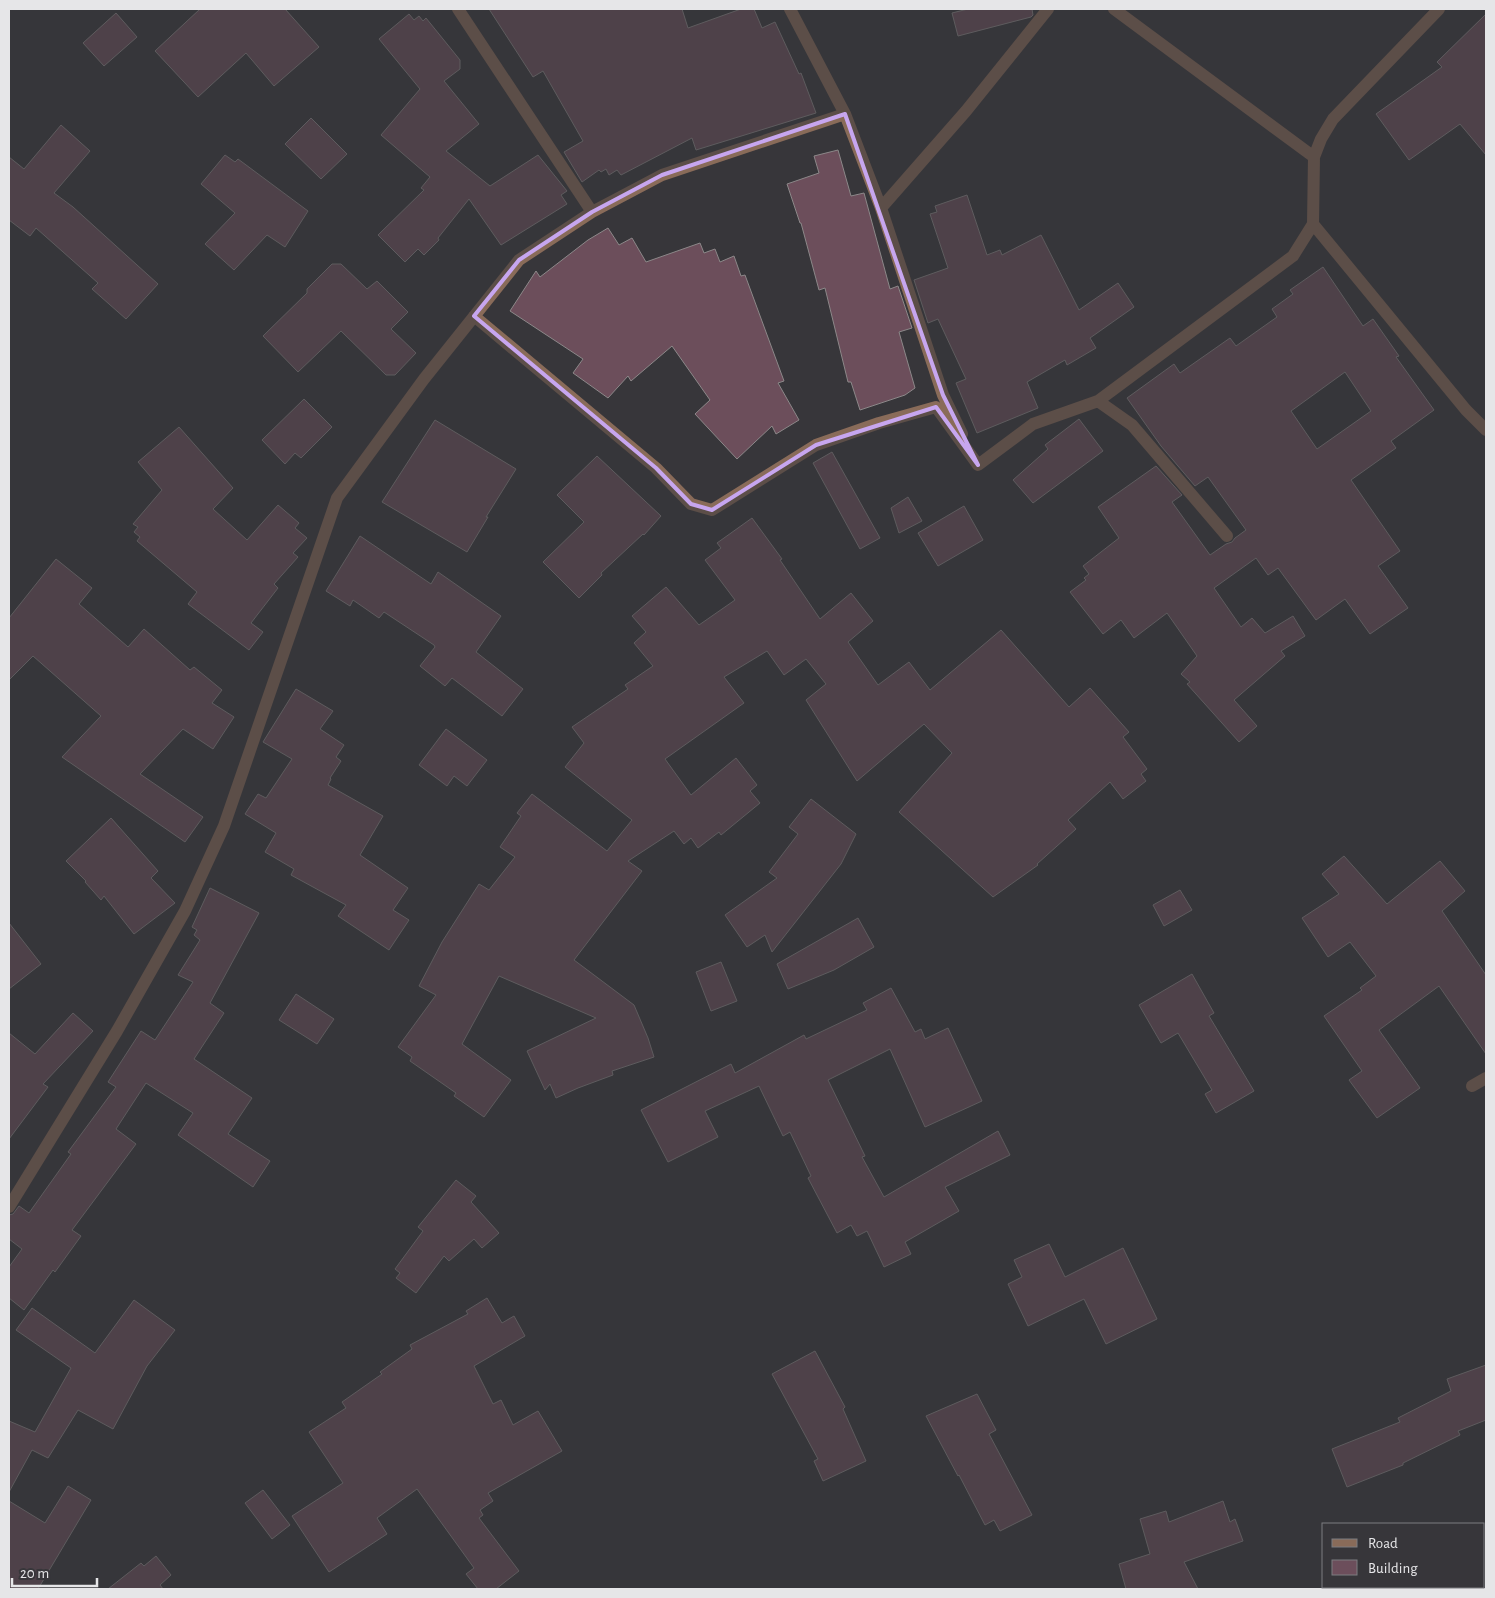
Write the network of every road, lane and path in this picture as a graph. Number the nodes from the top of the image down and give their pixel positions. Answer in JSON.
{"nodes":[{"id":1,"x":458,"y":9,"type":"edge"},
{"id":2,"x":790,"y":9,"type":"edge"},
{"id":3,"x":1048,"y":9,"type":"edge"},
{"id":4,"x":1114,"y":9,"type":"edge"},
{"id":5,"x":1439,"y":9,"type":"edge"},
{"id":6,"x":845,"y":114,"type":"junction"},
{"id":7,"x":1314,"y":157,"type":"junction"},
{"id":8,"x":881,"y":208,"type":"junction"},
{"id":9,"x":592,"y":212,"type":"junction"},
{"id":10,"x":1313,"y":224,"type":"junction"},
{"id":11,"x":474,"y":316,"type":"junction"},
{"id":12,"x":1098,"y":401,"type":"junction"},
{"id":13,"x":1486,"y":430,"type":"edge"},
{"id":14,"x":978,"y":465,"type":"junction"},
{"id":15,"x":1228,"y":536,"type":"dead end"},
{"id":16,"x":1486,"y":1078,"type":"edge"},
{"id":17,"x":1472,"y":1086,"type":"dead end"},
{"id":18,"x":9,"y":1207,"type":"edge"}],
"edges":[{"from":1,"to":9,"type":"street"},
{"from":2,"to":6,"type":"street"},
{"from":3,"to":8,"type":"street"},
{"from":4,"to":7,"type":"street"},
{"from":5,"to":7,"type":"street"},
{"from":6,"to":8,"type":"street"},
{"from":6,"to":9,"type":"street"},
{"from":7,"to":10,"type":"street"},
{"from":8,"to":14,"type":"street"},
{"from":9,"to":11,"type":"street"},
{"from":10,"to":12,"type":"street"},
{"from":10,"to":13,"type":"street"},
{"from":11,"to":14,"type":"street"},
{"from":11,"to":18,"type":"street"},
{"from":12,"to":14,"type":"street"},
{"from":12,"to":15,"type":"street"},
{"from":16,"to":17,"type":"street"}]}
